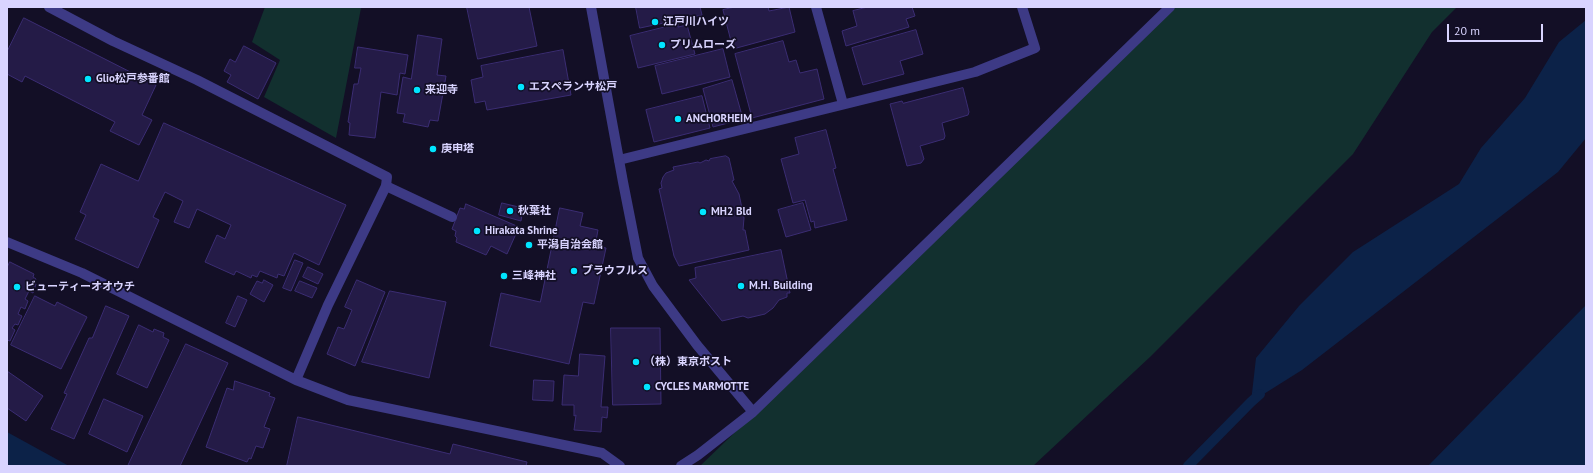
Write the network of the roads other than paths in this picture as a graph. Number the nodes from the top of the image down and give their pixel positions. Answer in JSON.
{"nodes":[{"id":1,"x":49,"y":7,"type":"edge"},
{"id":2,"x":591,"y":7,"type":"edge"},
{"id":3,"x":816,"y":7,"type":"edge"},
{"id":4,"x":1022,"y":7,"type":"edge"},
{"id":5,"x":1170,"y":7,"type":"edge"},
{"id":6,"x":843,"y":104,"type":"junction"},
{"id":7,"x":619,"y":160,"type":"junction"},
{"id":8,"x":386,"y":186,"type":"junction"},
{"id":9,"x":452,"y":217,"type":"dead end"},
{"id":10,"x":7,"y":242,"type":"edge"},
{"id":11,"x":296,"y":380,"type":"junction"},
{"id":12,"x":753,"y":412,"type":"junction"},
{"id":13,"x":620,"y":466,"type":"edge"},
{"id":14,"x":681,"y":466,"type":"edge"}],
"edges":[{"from":1,"to":8,"type":"street"},
{"from":2,"to":7,"type":"street"},
{"from":3,"to":6,"type":"street"},
{"from":4,"to":6,"type":"street"},
{"from":5,"to":12,"type":"street"},
{"from":6,"to":7,"type":"street"},
{"from":7,"to":12,"type":"street"},
{"from":8,"to":9,"type":"street"},
{"from":8,"to":11,"type":"street"},
{"from":10,"to":11,"type":"street"},
{"from":11,"to":13,"type":"street"},
{"from":12,"to":14,"type":"street"}]}
